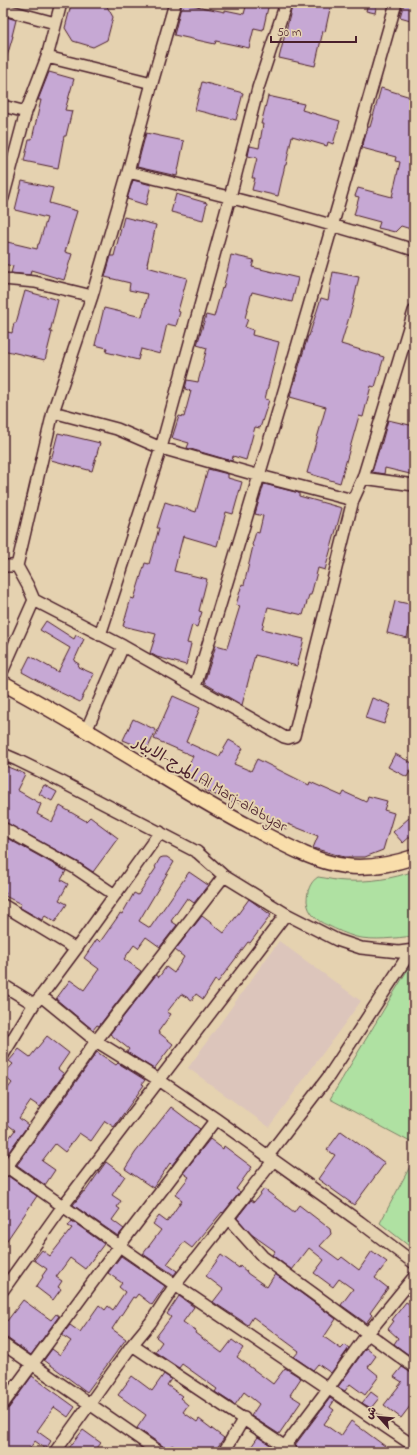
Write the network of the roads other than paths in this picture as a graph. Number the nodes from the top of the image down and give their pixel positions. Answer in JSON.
{"nodes":[{"id":1,"x":61,"y":3,"type":"edge"},
{"id":2,"x":175,"y":3,"type":"edge"},
{"id":3,"x":286,"y":3,"type":"edge"},
{"id":4,"x":396,"y":3,"type":"edge"},
{"id":5,"x":3,"y":9,"type":"edge"},
{"id":6,"x":55,"y":23,"type":"junction"},
{"id":7,"x":47,"y":57,"type":"junction"},
{"id":8,"x":152,"y":83,"type":"junction"},
{"id":9,"x":3,"y":106,"type":"edge"},
{"id":10,"x":26,"y":112,"type":"junction"},
{"id":11,"x":128,"y":172,"type":"junction"},
{"id":12,"x":230,"y":197,"type":"junction"},
{"id":13,"x":3,"y":198,"type":"edge"},
{"id":14,"x":333,"y":225,"type":"junction"},
{"id":15,"x":414,"y":250,"type":"edge"},
{"id":16,"x":3,"y":279,"type":"edge"},
{"id":17,"x":92,"y":296,"type":"junction"},
{"id":18,"x":414,"y":311,"type":"edge"},
{"id":19,"x":53,"y":412,"type":"junction"},
{"id":20,"x":162,"y":448,"type":"junction"},
{"id":21,"x":260,"y":476,"type":"junction"},
{"id":22,"x":363,"y":478,"type":"junction"},
{"id":23,"x":414,"y":485,"type":"edge"},
{"id":24,"x":353,"y":500,"type":"junction"},
{"id":25,"x":3,"y":566,"type":"edge"},
{"id":26,"x":17,"y":566,"type":"junction"},
{"id":27,"x":34,"y":600,"type":"junction"},
{"id":28,"x":100,"y":635,"type":"junction"},
{"id":29,"x":122,"y":646,"type":"junction"},
{"id":30,"x":3,"y":670,"type":"edge"},
{"id":31,"x":3,"y":683,"type":"edge"},
{"id":32,"x":195,"y":687,"type":"junction"},
{"id":33,"x":86,"y":731,"type":"junction"},
{"id":34,"x":3,"y":754,"type":"edge"},
{"id":35,"x":3,"y":828,"type":"edge"},
{"id":36,"x":160,"y":832,"type":"junction"},
{"id":37,"x":414,"y":857,"type":"edge"},
{"id":38,"x":224,"y":876,"type":"junction"},
{"id":39,"x":115,"y":895,"type":"junction"},
{"id":40,"x":3,"y":905,"type":"edge"},
{"id":41,"x":286,"y":914,"type":"junction"},
{"id":42,"x":76,"y":949,"type":"junction"},
{"id":43,"x":412,"y":951,"type":"edge"},
{"id":44,"x":3,"y":985,"type":"edge"},
{"id":45,"x":37,"y":1000,"type":"junction"},
{"id":46,"x":96,"y":1041,"type":"junction"},
{"id":47,"x":3,"y":1055,"type":"edge"},
{"id":48,"x":159,"y":1080,"type":"junction"},
{"id":49,"x":216,"y":1119,"type":"junction"},
{"id":50,"x":270,"y":1159,"type":"junction"},
{"id":51,"x":4,"y":1167,"type":"edge"},
{"id":52,"x":63,"y":1206,"type":"junction"},
{"id":53,"x":228,"y":1218,"type":"junction"},
{"id":54,"x":120,"y":1245,"type":"junction"},
{"id":55,"x":414,"y":1263,"type":"edge"},
{"id":56,"x":414,"y":1277,"type":"edge"},
{"id":57,"x":176,"y":1285,"type":"junction"},
{"id":58,"x":3,"y":1290,"type":"edge"},
{"id":59,"x":368,"y":1333,"type":"junction"},
{"id":60,"x":3,"y":1344,"type":"edge"},
{"id":61,"x":132,"y":1345,"type":"junction"},
{"id":62,"x":32,"y":1364,"type":"junction"},
{"id":63,"x":414,"y":1367,"type":"edge"},
{"id":64,"x":328,"y":1389,"type":"junction"},
{"id":65,"x":3,"y":1404,"type":"edge"},
{"id":66,"x":90,"y":1405,"type":"junction"},
{"id":67,"x":244,"y":1418,"type":"junction"},
{"id":68,"x":414,"y":1446,"type":"edge"},
{"id":69,"x":289,"y":1449,"type":"edge"},
{"id":70,"x":55,"y":1452,"type":"edge"},
{"id":71,"x":159,"y":1452,"type":"edge"},
{"id":72,"x":224,"y":1452,"type":"edge"}],
"edges":[{"from":1,"to":6,"type":"street"},
{"from":2,"to":8,"type":"street"},
{"from":3,"to":12,"type":"street"},
{"from":4,"to":14,"type":"street"},
{"from":5,"to":6,"type":"street"},
{"from":6,"to":7,"type":"street"},
{"from":7,"to":8,"type":"street"},
{"from":7,"to":10,"type":"street"},
{"from":8,"to":11,"type":"street"},
{"from":9,"to":10,"type":"street"},
{"from":10,"to":13,"type":"street"},
{"from":11,"to":12,"type":"street"},
{"from":11,"to":17,"type":"street"},
{"from":12,"to":14,"type":"street"},
{"from":12,"to":20,"type":"street"},
{"from":14,"to":15,"type":"street"},
{"from":14,"to":21,"type":"street"},
{"from":16,"to":17,"type":"street"},
{"from":17,"to":19,"type":"street"},
{"from":18,"to":22,"type":"street"},
{"from":19,"to":20,"type":"street"},
{"from":19,"to":26,"type":"street"},
{"from":20,"to":21,"type":"street"},
{"from":20,"to":28,"type":"street"},
{"from":21,"to":24,"type":"street"},
{"from":21,"to":32,"type":"street"},
{"from":22,"to":23,"type":"street"},
{"from":22,"to":24,"type":"street"},
{"from":24,"to":32,"type":"street"},
{"from":25,"to":26,"type":"street"},
{"from":26,"to":27,"type":"street"},
{"from":27,"to":28,"type":"street"},
{"from":27,"to":30,"type":"street"},
{"from":28,"to":29,"type":"street"},
{"from":29,"to":32,"type":"street"},
{"from":29,"to":33,"type":"street"},
{"from":31,"to":33,"type":"main road","name":"المرج-الابيار Al Marj-alabyar"},
{"from":33,"to":37,"type":"main road","name":"المرج-الابيار Al Marj-alabyar"},
{"from":34,"to":36,"type":"street"},
{"from":35,"to":39,"type":"street"},
{"from":36,"to":38,"type":"street"},
{"from":36,"to":39,"type":"street"},
{"from":38,"to":41,"type":"street"},
{"from":38,"to":46,"type":"street"},
{"from":39,"to":42,"type":"street"},
{"from":40,"to":42,"type":"street"},
{"from":41,"to":43,"type":"street"},
{"from":41,"to":48,"type":"street"},
{"from":42,"to":45,"type":"street"},
{"from":43,"to":50,"type":"street"},
{"from":44,"to":45,"type":"street"},
{"from":45,"to":46,"type":"street"},
{"from":45,"to":47,"type":"street"},
{"from":46,"to":48,"type":"street"},
{"from":46,"to":51,"type":"street"},
{"from":48,"to":49,"type":"street"},
{"from":48,"to":52,"type":"street"},
{"from":49,"to":50,"type":"street"},
{"from":49,"to":54,"type":"street"},
{"from":50,"to":53,"type":"street"},
{"from":50,"to":55,"type":"street"},
{"from":51,"to":52,"type":"street"},
{"from":52,"to":54,"type":"street"},
{"from":52,"to":58,"type":"street"},
{"from":53,"to":57,"type":"street"},
{"from":53,"to":59,"type":"street"},
{"from":54,"to":57,"type":"street"},
{"from":54,"to":62,"type":"street"},
{"from":56,"to":59,"type":"street"},
{"from":57,"to":61,"type":"street"},
{"from":57,"to":64,"type":"street"},
{"from":59,"to":63,"type":"street"},
{"from":59,"to":64,"type":"street"},
{"from":60,"to":62,"type":"street"},
{"from":61,"to":66,"type":"street"},
{"from":61,"to":67,"type":"street"},
{"from":62,"to":65,"type":"street"},
{"from":62,"to":66,"type":"street"},
{"from":64,"to":68,"type":"street"},
{"from":64,"to":69,"type":"street"},
{"from":66,"to":70,"type":"street"},
{"from":66,"to":71,"type":"street"},
{"from":67,"to":69,"type":"street"},
{"from":67,"to":72,"type":"street"}]}
